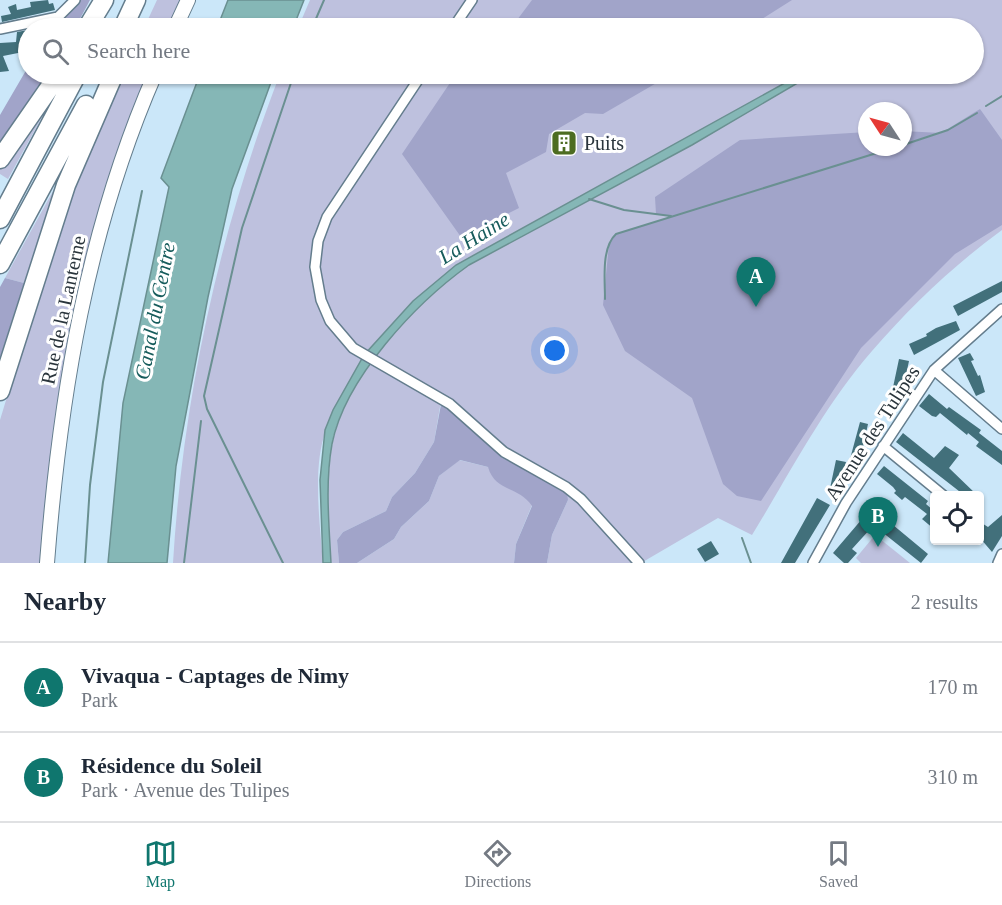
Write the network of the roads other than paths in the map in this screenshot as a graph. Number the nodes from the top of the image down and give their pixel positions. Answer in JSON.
{"nodes":[{"id":1,"x":104,"y":0,"type":"edge"},
{"id":2,"x":112,"y":0,"type":"edge"},
{"id":3,"x":136,"y":0,"type":"edge"},
{"id":4,"x":147,"y":0,"type":"edge"},
{"id":5,"x":188,"y":0,"type":"edge"},
{"id":6,"x":472,"y":0,"type":"edge"},
{"id":7,"x":74,"y":2,"type":"edge"},
{"id":8,"x":53,"y":18,"type":"edge"},
{"id":9,"x":93,"y":18,"type":"edge"},
{"id":10,"x":104,"y":18,"type":"edge"},
{"id":11,"x":128,"y":18,"type":"edge"},
{"id":12,"x":139,"y":18,"type":"edge"},
{"id":13,"x":180,"y":18,"type":"edge"},
{"id":14,"x":460,"y":18,"type":"edge"},
{"id":15,"x":18,"y":25,"type":"edge"},
{"id":16,"x":0,"y":29,"type":"edge"},
{"id":17,"x":52,"y":84,"type":"edge"},
{"id":18,"x":72,"y":84,"type":"edge"},
{"id":19,"x":96,"y":84,"type":"edge"},
{"id":20,"x":110,"y":84,"type":"edge"},
{"id":21,"x":151,"y":84,"type":"edge"},
{"id":22,"x":416,"y":84,"type":"edge"},
{"id":23,"x":0,"y":159,"type":"edge"},
{"id":24,"x":0,"y":219,"type":"edge"},
{"id":25,"x":0,"y":264,"type":"edge"},
{"id":26,"x":1002,"y":309,"type":"edge"},
{"id":27,"x":934,"y":370,"type":"junction"},
{"id":28,"x":0,"y":391,"type":"edge"},
{"id":29,"x":1002,"y":429,"type":"edge"},
{"id":30,"x":883,"y":446,"type":"junction"},
{"id":31,"x":939,"y":491,"type":"edge"},
{"id":32,"x":1002,"y":554,"type":"edge"},
{"id":33,"x":47,"y":563,"type":"edge"},
{"id":34,"x":639,"y":563,"type":"edge"},
{"id":35,"x":813,"y":563,"type":"edge"},
{"id":36,"x":998,"y":563,"type":"edge"}],
"edges":[{"from":1,"to":9,"type":"highway"},
{"from":2,"to":10,"type":"highway"},
{"from":3,"to":11,"type":"highway"},
{"from":4,"to":12,"type":"highway"},
{"from":5,"to":13,"type":"main road"},
{"from":6,"to":14,"type":"street"},
{"from":7,"to":8,"type":"street"},
{"from":15,"to":16,"type":"street"},
{"from":17,"to":23,"type":"highway"},
{"from":18,"to":24,"type":"highway"},
{"from":19,"to":25,"type":"highway"},
{"from":20,"to":28,"type":"highway"},
{"from":21,"to":33,"type":"main road","name":"Rue de la Lanterne"},
{"from":22,"to":34,"type":"street"},
{"from":26,"to":27,"type":"street","name":"Avenue des Tulipes"},
{"from":27,"to":29,"type":"street"},
{"from":27,"to":30,"type":"street","name":"Avenue des Tulipes"},
{"from":30,"to":31,"type":"street"},
{"from":30,"to":35,"type":"street","name":"Avenue des Tulipes"},
{"from":32,"to":36,"type":"street"}]}
